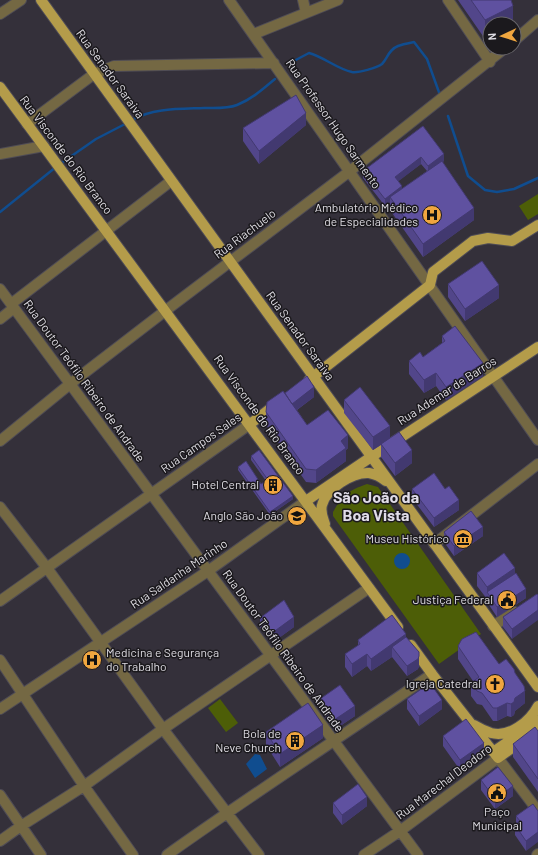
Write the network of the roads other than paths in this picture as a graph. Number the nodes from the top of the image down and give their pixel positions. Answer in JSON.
{"nodes":[{"id":1,"x":21,"y":0,"type":"edge"},
{"id":2,"x":41,"y":0,"type":"edge"},
{"id":3,"x":230,"y":0,"type":"edge"},
{"id":4,"x":303,"y":0,"type":"edge"},
{"id":5,"x":338,"y":0,"type":"edge"},
{"id":6,"x":448,"y":0,"type":"edge"},
{"id":7,"x":306,"y":13,"type":"junction"},
{"id":8,"x":0,"y":14,"type":"edge"},
{"id":9,"x":538,"y":20,"type":"edge"},
{"id":10,"x":254,"y":34,"type":"junction"},
{"id":11,"x":522,"y":34,"type":"edge"},
{"id":12,"x":497,"y":56,"type":"edge"},
{"id":13,"x":490,"y":62,"type":"junction"},
{"id":14,"x":274,"y":63,"type":"junction"},
{"id":15,"x":94,"y":74,"type":"junction"},
{"id":16,"x":0,"y":87,"type":"edge"},
{"id":17,"x":27,"y":124,"type":"junction"},
{"id":18,"x":44,"y":146,"type":"junction"},
{"id":19,"x":0,"y":154,"type":"edge"},
{"id":20,"x":350,"y":171,"type":"junction"},
{"id":21,"x":171,"y":181,"type":"junction"},
{"id":22,"x":538,"y":224,"type":"edge"},
{"id":23,"x":106,"y":230,"type":"junction"},
{"id":24,"x":230,"y":261,"type":"junction"},
{"id":25,"x":430,"y":285,"type":"junction"},
{"id":26,"x":0,"y":289,"type":"edge"},
{"id":27,"x":13,"y":306,"type":"junction"},
{"id":28,"x":166,"y":311,"type":"junction"},
{"id":29,"x":0,"y":319,"type":"edge"},
{"id":30,"x":538,"y":347,"type":"edge"},
{"id":31,"x":494,"y":376,"type":"junction"},
{"id":32,"x":313,"y":377,"type":"junction"},
{"id":33,"x":70,"y":384,"type":"junction"},
{"id":34,"x":300,"y":386,"type":"edge"},
{"id":35,"x":281,"y":401,"type":"edge"},
{"id":36,"x":250,"y":424,"type":"junction"},
{"id":37,"x":538,"y":440,"type":"edge"},
{"id":38,"x":0,"y":441,"type":"edge"},
{"id":39,"x":371,"y":457,"type":"junction"},
{"id":40,"x":538,"y":464,"type":"edge"},
{"id":41,"x":391,"y":484,"type":"junction"},
{"id":42,"x":151,"y":494,"type":"junction"},
{"id":43,"x":306,"y":501,"type":"junction"},
{"id":44,"x":0,"y":507,"type":"edge"},
{"id":45,"x":328,"y":531,"type":"junction"},
{"id":46,"x":434,"y":544,"type":"junction"},
{"id":47,"x":47,"y":568,"type":"junction"},
{"id":48,"x":208,"y":571,"type":"junction"},
{"id":49,"x":370,"y":588,"type":"junction"},
{"id":50,"x":0,"y":602,"type":"edge"},
{"id":51,"x":525,"y":605,"type":"edge"},
{"id":52,"x":493,"y":626,"type":"junction"},
{"id":53,"x":100,"y":643,"type":"junction"},
{"id":54,"x":271,"y":656,"type":"junction"},
{"id":55,"x":0,"y":660,"type":"edge"},
{"id":56,"x":432,"y":674,"type":"junction"},
{"id":57,"x":538,"y":687,"type":"edge"},
{"id":58,"x":24,"y":694,"type":"junction"},
{"id":59,"x":538,"y":706,"type":"edge"},
{"id":60,"x":0,"y":709,"type":"edge"},
{"id":61,"x":538,"y":721,"type":"edge"},
{"id":62,"x":470,"y":723,"type":"junction"},
{"id":63,"x":163,"y":729,"type":"junction"},
{"id":64,"x":538,"y":729,"type":"edge"},
{"id":65,"x":334,"y":742,"type":"junction"},
{"id":66,"x":495,"y":755,"type":"junction"},
{"id":67,"x":84,"y":786,"type":"junction"},
{"id":68,"x":0,"y":795,"type":"edge"},
{"id":69,"x":538,"y":811,"type":"edge"},
{"id":70,"x":226,"y":812,"type":"junction"},
{"id":71,"x":21,"y":826,"type":"junction"},
{"id":72,"x":400,"y":831,"type":"junction"},
{"id":73,"x":0,"y":841,"type":"edge"},
{"id":74,"x":41,"y":855,"type":"edge"},
{"id":75,"x":133,"y":855,"type":"edge"},
{"id":76,"x":167,"y":855,"type":"edge"},
{"id":77,"x":258,"y":855,"type":"edge"},
{"id":78,"x":364,"y":855,"type":"edge"},
{"id":79,"x":418,"y":855,"type":"edge"}],
"edges":[{"from":1,"to":8,"type":"street"},
{"from":2,"to":15,"type":"main road","name":"Rua Senador Saraiva"},
{"from":3,"to":10,"type":"street","name":"Rua Professor Hugo Sarmento"},
{"from":4,"to":7,"type":"street"},
{"from":5,"to":7,"type":"street"},
{"from":6,"to":13,"type":"street"},
{"from":7,"to":10,"type":"street"},
{"from":9,"to":11,"type":"street"},
{"from":10,"to":14,"type":"street","name":"Rua Professor Hugo Sarmento"},
{"from":12,"to":13,"type":"street","name":"Rua Riachuelo"},
{"from":13,"to":20,"type":"street","name":"Rua Riachuelo"},
{"from":14,"to":15,"type":"street"},
{"from":14,"to":20,"type":"street","name":"Rua Professor Hugo Sarmento"},
{"from":15,"to":17,"type":"street"},
{"from":15,"to":21,"type":"main road","name":"Rua Senador Saraiva"},
{"from":16,"to":17,"type":"main road","name":"Rua Visconde do Rio Branco"},
{"from":17,"to":18,"type":"main road","name":"Rua Visconde do Rio Branco"},
{"from":18,"to":19,"type":"street"},
{"from":18,"to":23,"type":"main road","name":"Rua Visconde do Rio Branco"},
{"from":20,"to":24,"type":"street","name":"Rua Riachuelo"},
{"from":20,"to":25,"type":"street","name":"Rua Professor Hugo Sarmento"},
{"from":21,"to":23,"type":"street"},
{"from":21,"to":24,"type":"main road","name":"Rua Senador Saraiva"},
{"from":22,"to":25,"type":"main road"},
{"from":23,"to":27,"type":"street"},
{"from":23,"to":28,"type":"main road","name":"Rua Visconde do Rio Branco"},
{"from":24,"to":28,"type":"street","name":"Rua Riachuelo"},
{"from":24,"to":32,"type":"main road","name":"Rua Senador Saraiva"},
{"from":25,"to":31,"type":"street","name":"Rua Professor Hugo Sarmento"},
{"from":25,"to":32,"type":"main road"},
{"from":26,"to":27,"type":"street","name":"Rua Doutor Teófilo Ribeiro de Andrade"},
{"from":27,"to":29,"type":"street"},
{"from":27,"to":33,"type":"street","name":"Rua Doutor Teófilo Ribeiro de Andrade"},
{"from":28,"to":33,"type":"street","name":"Rua Riachuelo"},
{"from":28,"to":36,"type":"main road","name":"Rua Visconde do Rio Branco"},
{"from":30,"to":31,"type":"main road","name":"Rua Ademar de Barros"},
{"from":31,"to":37,"type":"street","name":"Rua Professor Hugo Sarmento"},
{"from":31,"to":39,"type":"main road","name":"Rua Ademar de Barros"},
{"from":32,"to":34,"type":"main road"},
{"from":32,"to":39,"type":"main road","name":"Rua Senador Saraiva"},
{"from":33,"to":38,"type":"street","name":"Rua Riachuelo"},
{"from":33,"to":42,"type":"street","name":"Rua Doutor Teófilo Ribeiro de Andrade"},
{"from":35,"to":36,"type":"main road","name":"Rua Campos Sales"},
{"from":36,"to":42,"type":"street","name":"Rua Campos Sales"},
{"from":36,"to":43,"type":"main road","name":"Rua Visconde do Rio Branco"},
{"from":39,"to":41,"type":"main road","name":"Rua Senador Saraiva"},
{"from":39,"to":43,"type":"main road","name":"Rua Saldanha Marinho"},
{"from":40,"to":46,"type":"street"},
{"from":41,"to":45,"type":"main road"},
{"from":41,"to":46,"type":"main road","name":"Rua Senador Saraiva"},
{"from":42,"to":47,"type":"street","name":"Rua Campos Sales"},
{"from":42,"to":48,"type":"street","name":"Rua Doutor Teófilo Ribeiro de Andrade"},
{"from":43,"to":45,"type":"main road","name":"Rua Visconde do Rio Branco"},
{"from":43,"to":48,"type":"street","name":"Rua Saldanha Marinho"},
{"from":44,"to":47,"type":"street"},
{"from":45,"to":49,"type":"main road","name":"Rua Visconde do Rio Branco"},
{"from":46,"to":52,"type":"main road","name":"Rua Senador Saraiva"},
{"from":47,"to":50,"type":"street","name":"Rua Campos Sales"},
{"from":47,"to":53,"type":"street"},
{"from":48,"to":53,"type":"street","name":"Rua Saldanha Marinho"},
{"from":48,"to":54,"type":"street","name":"Rua Doutor Teófilo Ribeiro de Andrade"},
{"from":49,"to":54,"type":"street"},
{"from":49,"to":56,"type":"main road","name":"Rua Visconde do Rio Branco"},
{"from":51,"to":52,"type":"street"},
{"from":52,"to":57,"type":"main road","name":"Rua Senador Saraiva"},
{"from":53,"to":58,"type":"street","name":"Rua Saldanha Marinho"},
{"from":53,"to":63,"type":"street"},
{"from":54,"to":63,"type":"street"},
{"from":54,"to":65,"type":"street","name":"Rua Doutor Teófilo Ribeiro de Andrade"},
{"from":55,"to":58,"type":"street"},
{"from":56,"to":62,"type":"main road","name":"Rua Visconde do Rio Branco"},
{"from":56,"to":65,"type":"street"},
{"from":58,"to":60,"type":"street","name":"Rua Saldanha Marinho"},
{"from":58,"to":67,"type":"street"},
{"from":59,"to":62,"type":"main road"},
{"from":61,"to":66,"type":"main road","name":"Rua Marechal Deodoro"},
{"from":62,"to":66,"type":"main road","name":"Rua Visconde do Rio Branco"},
{"from":63,"to":67,"type":"street"},
{"from":63,"to":70,"type":"street"},
{"from":64,"to":66,"type":"main road","name":"Rua Marechal Deodoro"},
{"from":65,"to":70,"type":"street"},
{"from":65,"to":72,"type":"street","name":"Rua Doutor Teófilo Ribeiro de Andrade"},
{"from":66,"to":69,"type":"street"},
{"from":66,"to":72,"type":"street","name":"Rua Marechal Deodoro"},
{"from":67,"to":71,"type":"street"},
{"from":67,"to":75,"type":"street"},
{"from":68,"to":71,"type":"street"},
{"from":70,"to":76,"type":"street"},
{"from":70,"to":77,"type":"street"},
{"from":71,"to":73,"type":"street"},
{"from":71,"to":74,"type":"street"},
{"from":72,"to":78,"type":"street","name":"Rua Marechal Deodoro"},
{"from":72,"to":79,"type":"street","name":"Rua Doutor Teófilo Ribeiro de Andrade"}]}
